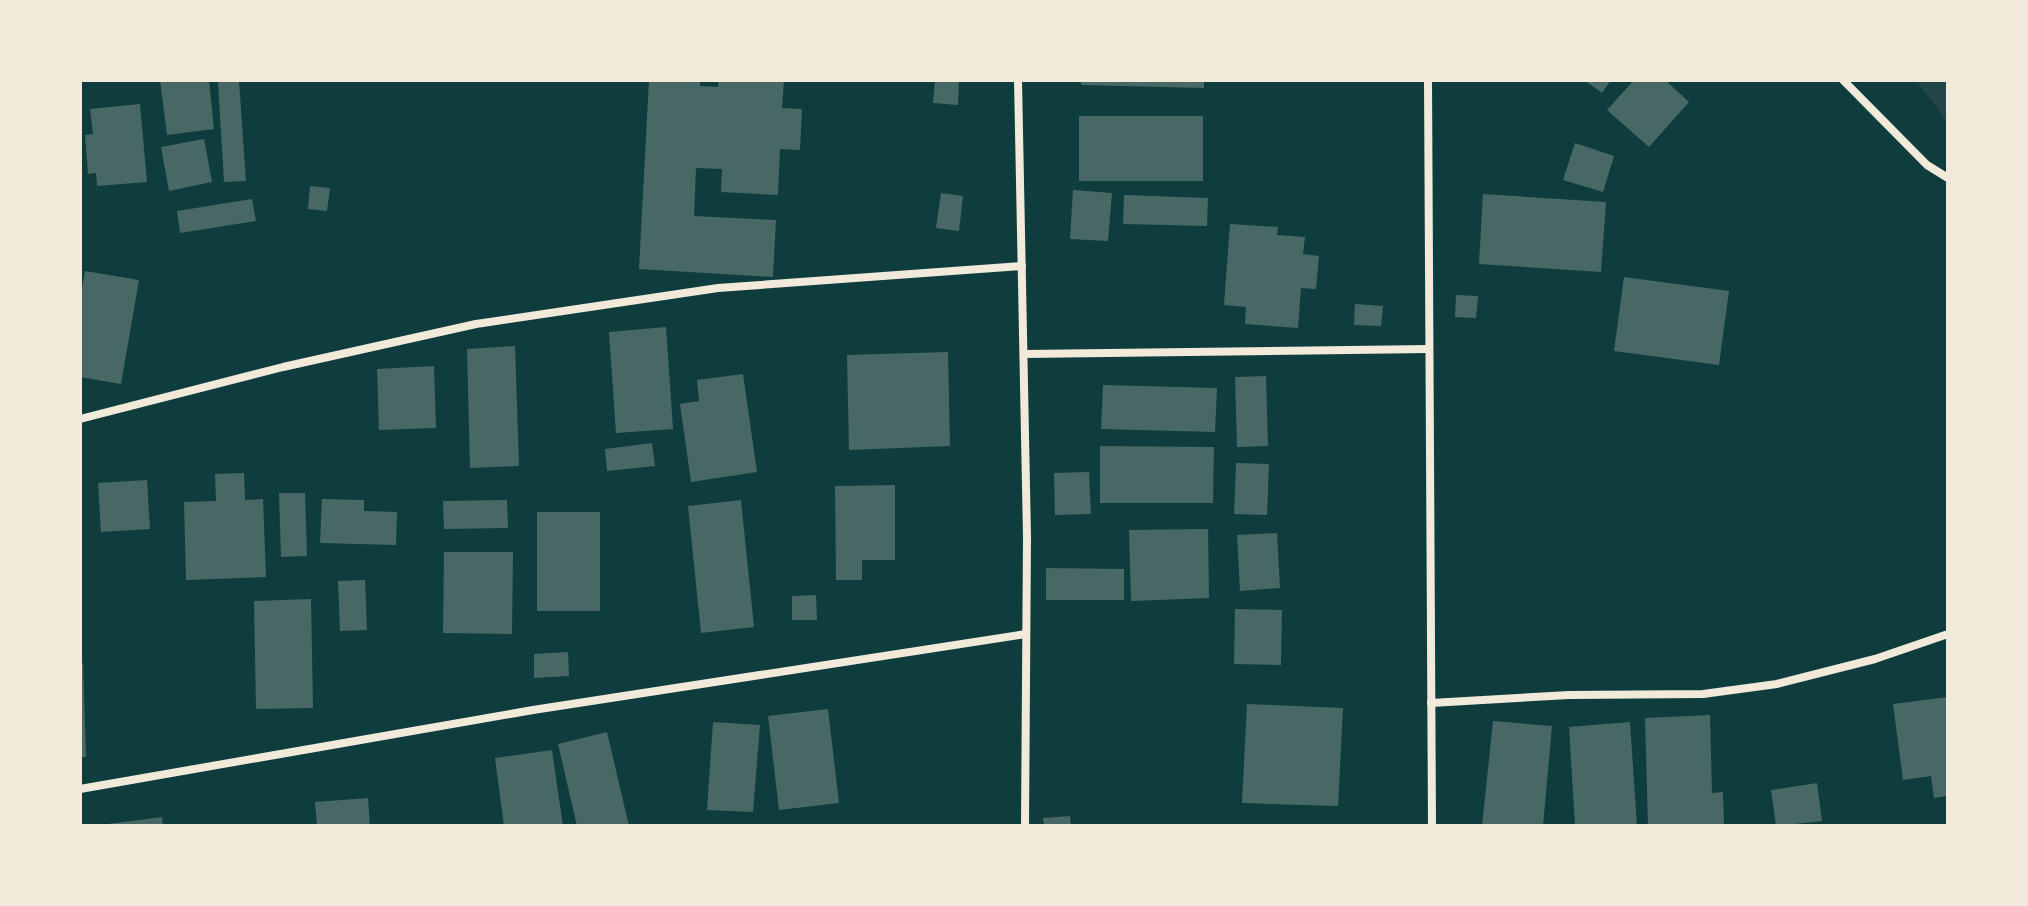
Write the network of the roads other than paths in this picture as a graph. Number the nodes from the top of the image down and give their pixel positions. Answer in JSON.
{"nodes":[{"id":1,"x":1018,"y":80,"type":"edge"},
{"id":2,"x":1428,"y":80,"type":"edge"},
{"id":3,"x":1843,"y":80,"type":"edge"},
{"id":4,"x":1948,"y":178,"type":"edge"},
{"id":5,"x":1022,"y":266,"type":"junction"},
{"id":6,"x":1429,"y":349,"type":"junction"},
{"id":7,"x":1024,"y":354,"type":"junction"},
{"id":8,"x":80,"y":419,"type":"edge"},
{"id":9,"x":1026,"y":634,"type":"junction"},
{"id":10,"x":1948,"y":634,"type":"edge"},
{"id":11,"x":1431,"y":703,"type":"junction"},
{"id":12,"x":80,"y":789,"type":"edge"},
{"id":13,"x":1025,"y":826,"type":"edge"},
{"id":14,"x":1432,"y":826,"type":"edge"}],
"edges":[{"from":1,"to":5,"type":"street"},
{"from":2,"to":6,"type":"street"},
{"from":3,"to":4,"type":"street"},
{"from":5,"to":7,"type":"street"},
{"from":5,"to":8,"type":"street"},
{"from":6,"to":7,"type":"street"},
{"from":6,"to":11,"type":"street"},
{"from":7,"to":9,"type":"street"},
{"from":9,"to":12,"type":"street"},
{"from":9,"to":13,"type":"street"},
{"from":10,"to":11,"type":"street"},
{"from":11,"to":14,"type":"street"}]}
